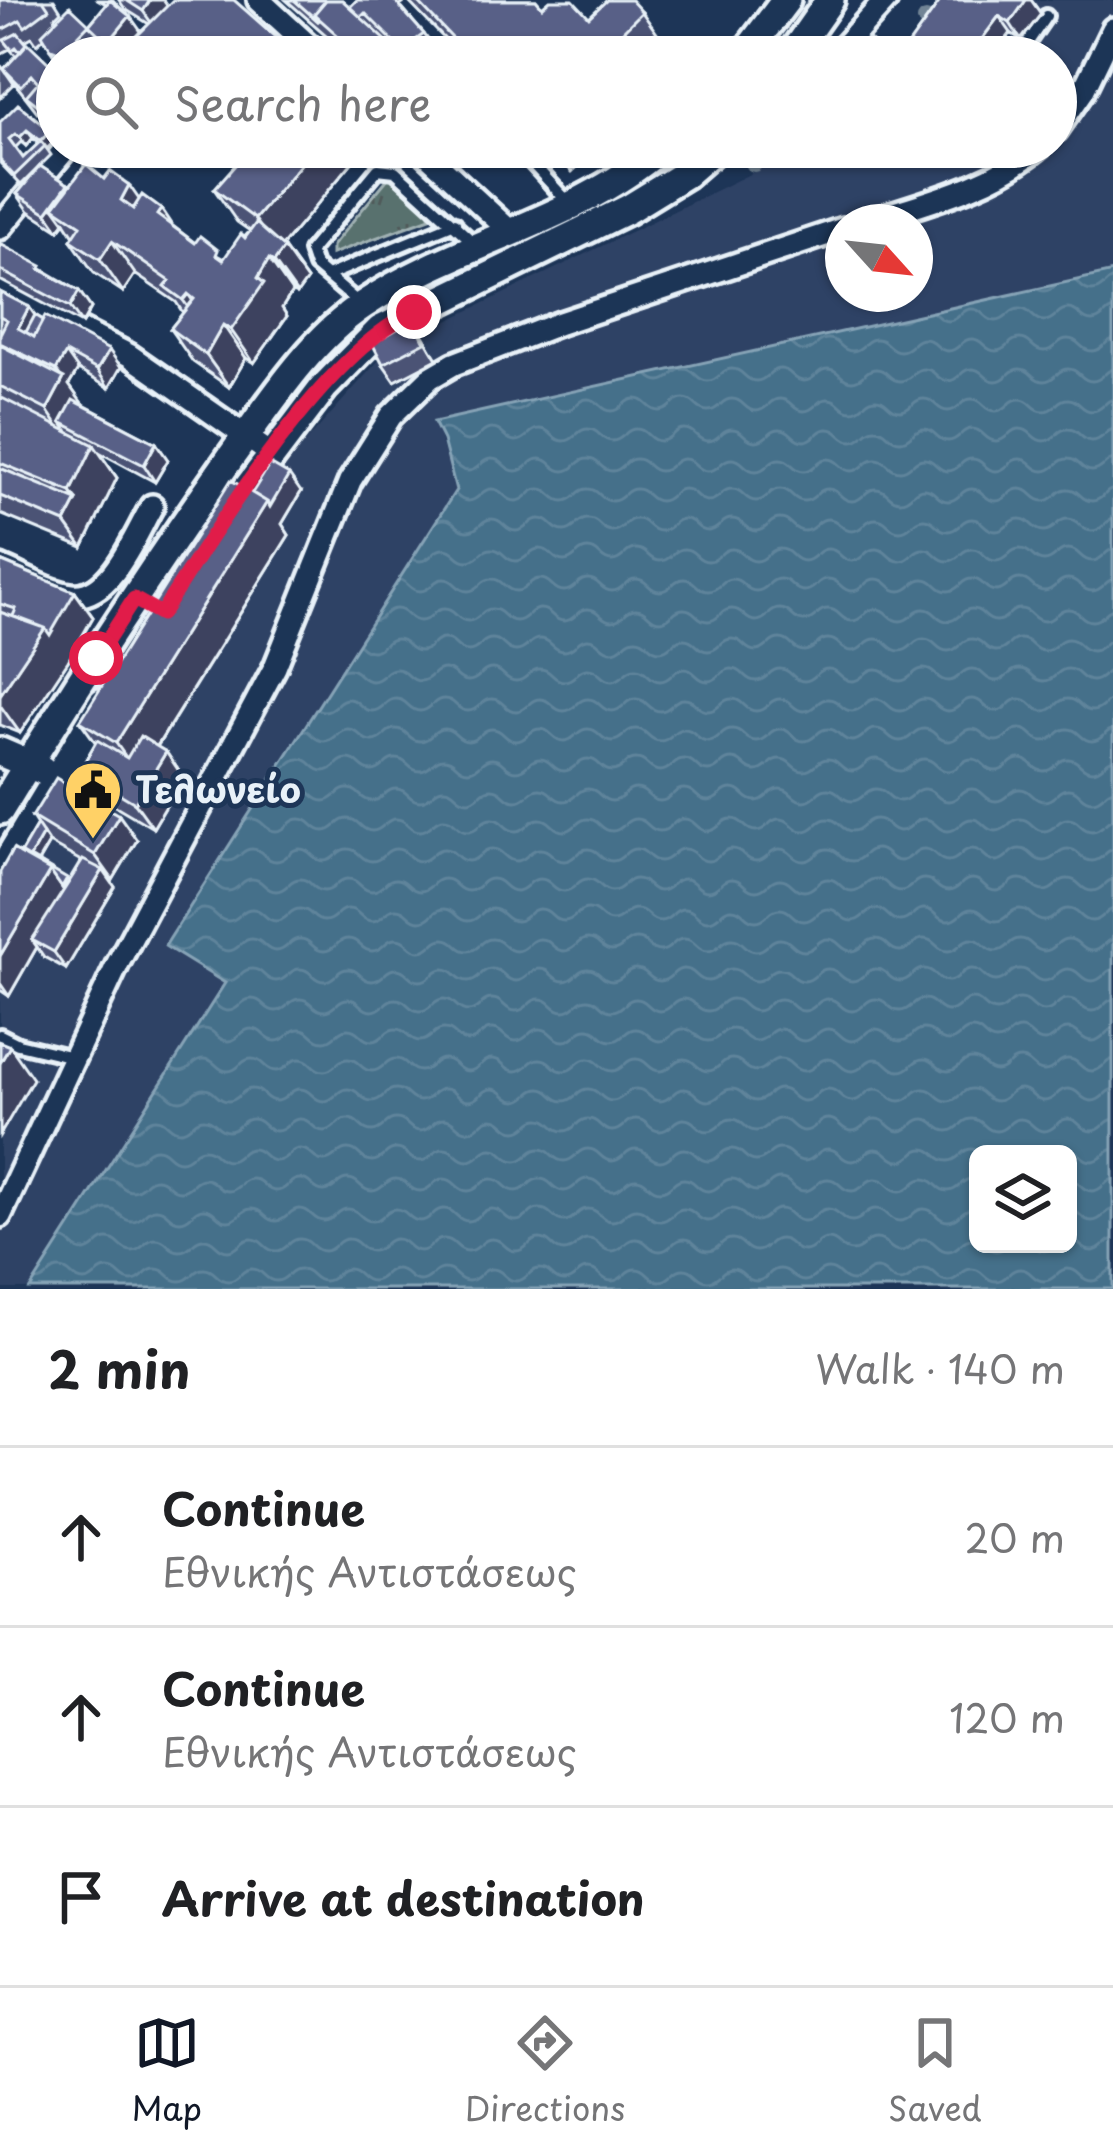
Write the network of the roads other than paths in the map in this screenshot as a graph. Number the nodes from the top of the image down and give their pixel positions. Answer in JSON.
{"nodes":[{"id":1,"x":259,"y":0,"type":"edge"},
{"id":2,"x":786,"y":0,"type":"edge"},
{"id":3,"x":830,"y":0,"type":"edge"},
{"id":4,"x":886,"y":0,"type":"edge"},
{"id":5,"x":1046,"y":16,"type":"dead end"},
{"id":6,"x":1113,"y":29,"type":"edge"},
{"id":7,"x":298,"y":36,"type":"edge"},
{"id":8,"x":759,"y":36,"type":"edge"},
{"id":9,"x":805,"y":36,"type":"edge"},
{"id":10,"x":855,"y":36,"type":"edge"},
{"id":11,"x":1032,"y":36,"type":"edge"},
{"id":12,"x":1077,"y":100,"type":"edge"},
{"id":13,"x":50,"y":168,"type":"edge"},
{"id":14,"x":442,"y":168,"type":"edge"},
{"id":15,"x":537,"y":168,"type":"edge"},
{"id":16,"x":635,"y":168,"type":"edge"},
{"id":17,"x":690,"y":168,"type":"edge"},
{"id":18,"x":1010,"y":168,"type":"edge"},
{"id":19,"x":922,"y":204,"type":"edge"},
{"id":20,"x":571,"y":205,"type":"junction"},
{"id":21,"x":455,"y":223,"type":"junction"},
{"id":22,"x":0,"y":228,"type":"edge"},
{"id":23,"x":512,"y":232,"type":"junction"},
{"id":24,"x":825,"y":236,"type":"edge"},
{"id":25,"x":478,"y":248,"type":"junction"},
{"id":26,"x":327,"y":276,"type":"junction"},
{"id":27,"x":491,"y":277,"type":"junction"},
{"id":28,"x":0,"y":289,"type":"edge"},
{"id":29,"x":362,"y":306,"type":"junction"},
{"id":30,"x":246,"y":436,"type":"junction"},
{"id":31,"x":271,"y":454,"type":"junction"},
{"id":32,"x":152,"y":506,"type":"dead end"},
{"id":33,"x":214,"y":535,"type":"edge"},
{"id":34,"x":0,"y":567,"type":"edge"},
{"id":35,"x":105,"y":583,"type":"junction"},
{"id":36,"x":141,"y":603,"type":"junction"},
{"id":37,"x":113,"y":688,"type":"edge"},
{"id":38,"x":0,"y":752,"type":"edge"},
{"id":39,"x":28,"y":764,"type":"junction"},
{"id":40,"x":56,"y":777,"type":"junction"},
{"id":41,"x":0,"y":810,"type":"edge"},
{"id":42,"x":0,"y":873,"type":"edge"},
{"id":43,"x":0,"y":1035,"type":"edge"},
{"id":44,"x":74,"y":1057,"type":"junction"},
{"id":45,"x":0,"y":1216,"type":"edge"}],
"edges":[{"from":1,"to":7,"type":"street"},
{"from":2,"to":8,"type":"main road"},
{"from":3,"to":9,"type":"main road"},
{"from":4,"to":10,"type":"street"},
{"from":5,"to":11,"type":"lane"},
{"from":6,"to":12,"type":"street"},
{"from":13,"to":22,"type":"street"},
{"from":14,"to":23,"type":"street"},
{"from":15,"to":20,"type":"lane"},
{"from":16,"to":20,"type":"main road"},
{"from":17,"to":27,"type":"main road"},
{"from":18,"to":19,"type":"street"},
{"from":20,"to":23,"type":"main road"},
{"from":21,"to":25,"type":"lane"},
{"from":21,"to":26,"type":"lane"},
{"from":21,"to":26,"type":"lane"},
{"from":23,"to":25,"type":"main road"},
{"from":24,"to":44,"type":"street"},
{"from":25,"to":27,"type":"main road"},
{"from":25,"to":29,"type":"main road"},
{"from":26,"to":29,"type":"lane"},
{"from":27,"to":31,"type":"main road"},
{"from":28,"to":30,"type":"street"},
{"from":29,"to":30,"type":"main road"},
{"from":30,"to":31,"type":"street"},
{"from":30,"to":36,"type":"main road"},
{"from":31,"to":33,"type":"main road"},
{"from":32,"to":35,"type":"street"},
{"from":34,"to":35,"type":"street"},
{"from":35,"to":36,"type":"street"},
{"from":36,"to":39,"type":"main road"},
{"from":37,"to":40,"type":"main road"},
{"from":38,"to":39,"type":"main road"},
{"from":39,"to":40,"type":"main road"},
{"from":39,"to":41,"type":"main road"},
{"from":40,"to":42,"type":"main road"},
{"from":43,"to":44,"type":"lane"},
{"from":44,"to":45,"type":"street"}]}
